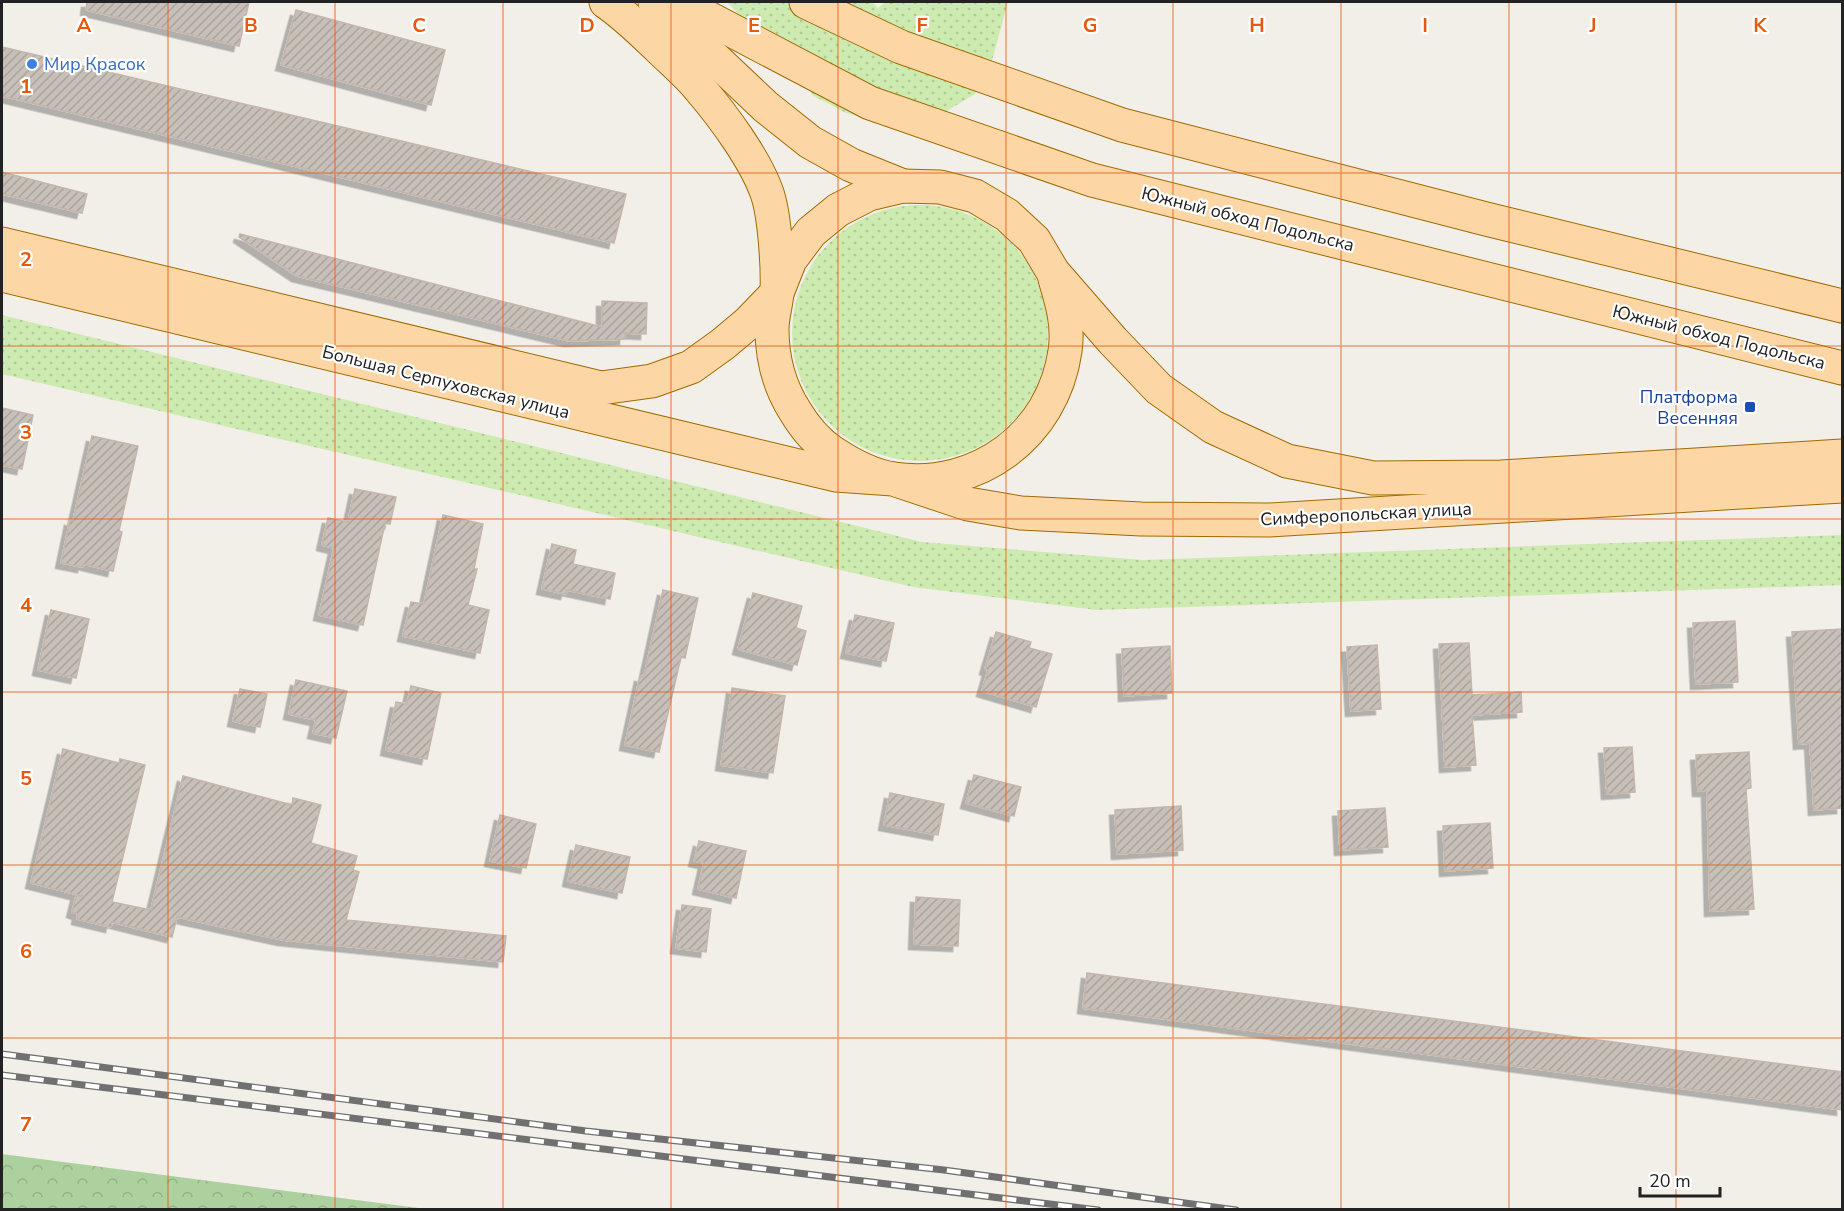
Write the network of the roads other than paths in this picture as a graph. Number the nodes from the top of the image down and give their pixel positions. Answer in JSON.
{"nodes":[{"id":1,"x":806,"y":2,"type":"edge"},
{"id":2,"x":614,"y":7,"type":"edge"},
{"id":3,"x":669,"y":8,"type":"edge"},
{"id":4,"x":903,"y":186,"type":"junction"},
{"id":5,"x":2,"y":244,"type":"edge"},
{"id":6,"x":1053,"y":272,"type":"junction"},
{"id":7,"x":2,"y":275,"type":"edge"},
{"id":8,"x":777,"y":292,"type":"junction"},
{"id":9,"x":1842,"y":306,"type":"edge"},
{"id":10,"x":1842,"y":368,"type":"edge"},
{"id":11,"x":1842,"y":456,"type":"edge"},
{"id":12,"x":893,"y":479,"type":"junction"},
{"id":13,"x":1842,"y":486,"type":"edge"}],
"edges":[{"from":1,"to":9,"type":"main road"},
{"from":2,"to":8,"type":"main road"},
{"from":3,"to":4,"type":"main road"},
{"from":3,"to":10,"type":"main road","name":"Южный обход Подольска"},
{"from":4,"to":6,"type":"main road"},
{"from":4,"to":8,"type":"main road"},
{"from":5,"to":8,"type":"main road","name":"Большая Серпуховская улица"},
{"from":6,"to":11,"type":"main road","name":"Симферопольская улица"},
{"from":6,"to":12,"type":"main road"},
{"from":7,"to":12,"type":"main road","name":"Большая Серпуховская улица"},
{"from":8,"to":12,"type":"main road"},
{"from":12,"to":13,"type":"main road","name":"Симферопольская улица"}]}
